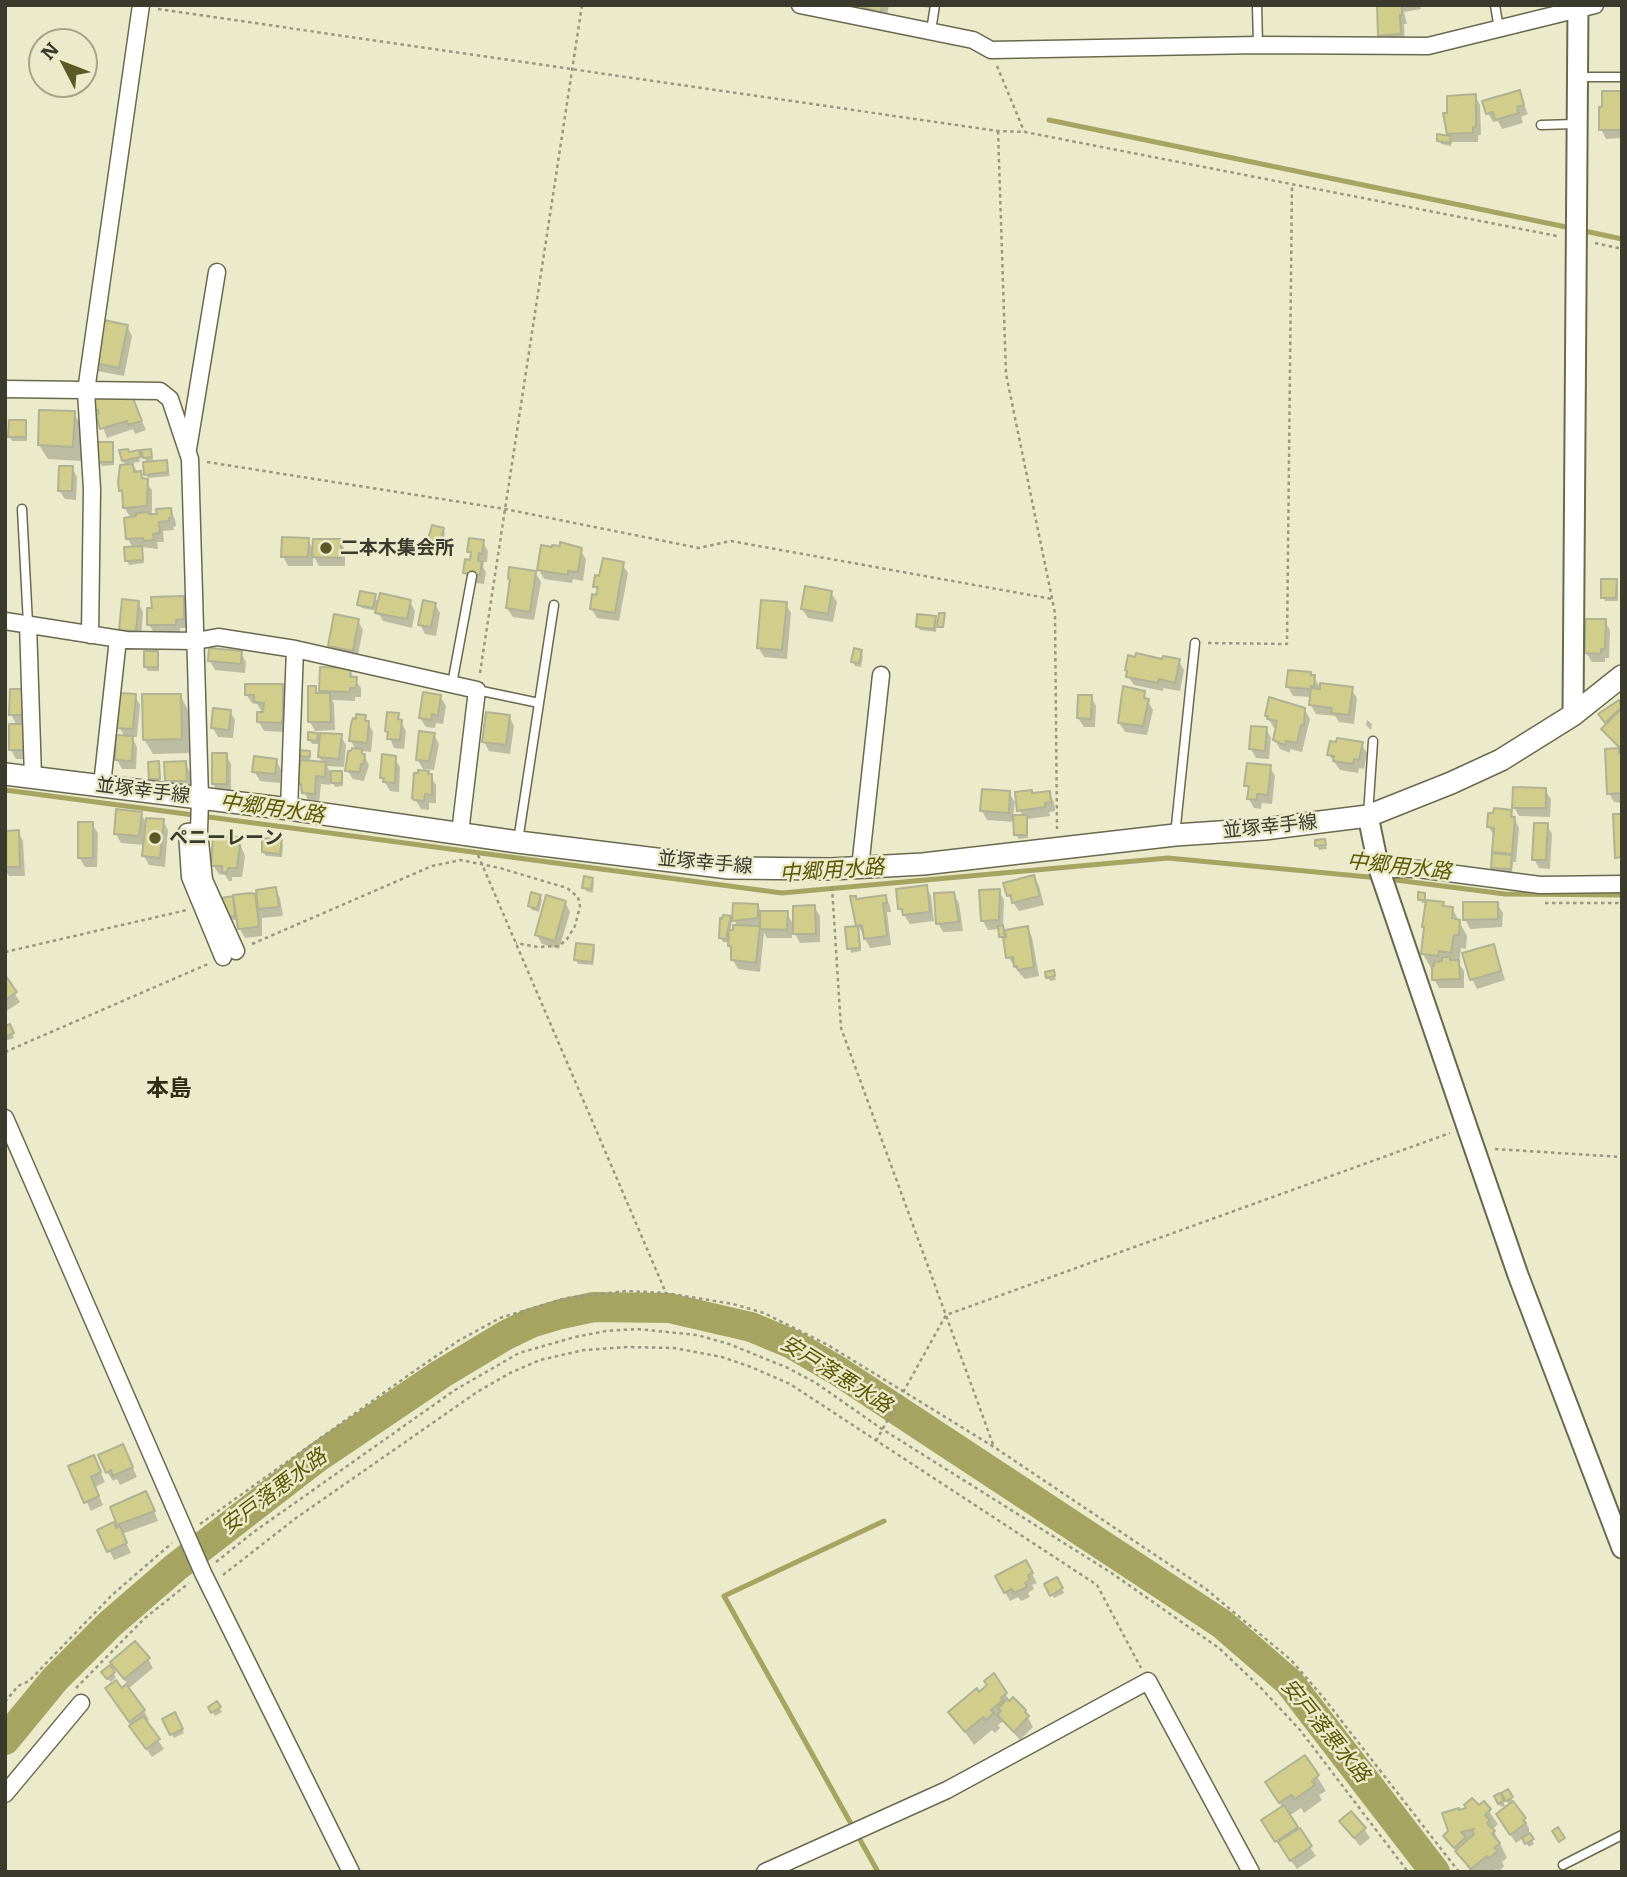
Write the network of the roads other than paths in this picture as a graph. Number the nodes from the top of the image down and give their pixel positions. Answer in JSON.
{"nodes":[{"id":1,"x":800,"y":5,"type":"edge"},
{"id":2,"x":935,"y":5,"type":"edge"},
{"id":3,"x":1257,"y":5,"type":"edge"},
{"id":4,"x":1495,"y":5,"type":"edge"},
{"id":5,"x":141,"y":6,"type":"edge"},
{"id":6,"x":1584,"y":7,"type":"edge"},
{"id":7,"x":1499,"y":29,"type":"junction"},
{"id":8,"x":931,"y":31,"type":"junction"},
{"id":9,"x":1258,"y":46,"type":"junction"},
{"id":10,"x":1577,"y":77,"type":"junction"},
{"id":11,"x":1622,"y":77,"type":"edge"},
{"id":12,"x":1577,"y":124,"type":"junction"},
{"id":13,"x":1541,"y":125,"type":"dead end"},
{"id":14,"x":217,"y":272,"type":"dead end"},
{"id":15,"x":5,"y":389,"type":"edge"},
{"id":16,"x":86,"y":391,"type":"junction"},
{"id":17,"x":189,"y":455,"type":"junction"},
{"id":18,"x":22,"y":509,"type":"dead end"},
{"id":19,"x":472,"y":576,"type":"dead end"},
{"id":20,"x":554,"y":605,"type":"dead end"},
{"id":21,"x":5,"y":621,"type":"edge"},
{"id":22,"x":28,"y":624,"type":"junction"},
{"id":23,"x":90,"y":635,"type":"junction"},
{"id":24,"x":118,"y":639,"type":"junction"},
{"id":25,"x":195,"y":641,"type":"junction"},
{"id":26,"x":1195,"y":643,"type":"road end"},
{"id":27,"x":295,"y":649,"type":"junction"},
{"id":28,"x":881,"y":676,"type":"dead end"},
{"id":29,"x":1622,"y":676,"type":"edge"},
{"id":30,"x":452,"y":684,"type":"junction"},
{"id":31,"x":477,"y":690,"type":"junction"},
{"id":32,"x":539,"y":704,"type":"junction"},
{"id":33,"x":1573,"y":715,"type":"junction"},
{"id":34,"x":1373,"y":741,"type":"dead end"},
{"id":35,"x":5,"y":775,"type":"edge"},
{"id":36,"x":33,"y":777,"type":"junction"},
{"id":37,"x":102,"y":785,"type":"junction"},
{"id":38,"x":200,"y":798,"type":"junction"},
{"id":39,"x":289,"y":809,"type":"junction"},
{"id":40,"x":1368,"y":816,"type":"junction"},
{"id":41,"x":199,"y":831,"type":"junction"},
{"id":42,"x":460,"y":833,"type":"junction"},
{"id":43,"x":1175,"y":835,"type":"junction"},
{"id":44,"x":518,"y":842,"type":"junction"},
{"id":45,"x":860,"y":867,"type":"junction"},
{"id":46,"x":1378,"y":869,"type":"junction"},
{"id":47,"x":1622,"y":884,"type":"edge"},
{"id":48,"x":5,"y":1118,"type":"edge"},
{"id":49,"x":1622,"y":1548,"type":"edge"},
{"id":50,"x":77,"y":1697,"type":"road end"},
{"id":51,"x":5,"y":1794,"type":"edge"},
{"id":52,"x":1622,"y":1835,"type":"edge"},
{"id":53,"x":1563,"y":1865,"type":"dead end"},
{"id":54,"x":351,"y":1872,"type":"edge"},
{"id":55,"x":765,"y":1872,"type":"edge"},
{"id":56,"x":1251,"y":1872,"type":"edge"}],
"edges":[{"from":1,"to":8,"type":"street"},
{"from":2,"to":8,"type":"lane"},
{"from":3,"to":9,"type":"lane"},
{"from":4,"to":7,"type":"lane"},
{"from":5,"to":16,"type":"street"},
{"from":6,"to":7,"type":"street"},
{"from":6,"to":10,"type":"street"},
{"from":7,"to":9,"type":"street"},
{"from":8,"to":9,"type":"street"},
{"from":10,"to":11,"type":"lane"},
{"from":10,"to":12,"type":"street"},
{"from":12,"to":13,"type":"lane"},
{"from":12,"to":33,"type":"street"},
{"from":14,"to":17,"type":"street"},
{"from":15,"to":16,"type":"street"},
{"from":16,"to":17,"type":"street"},
{"from":16,"to":23,"type":"street"},
{"from":17,"to":25,"type":"street"},
{"from":18,"to":22,"type":"lane"},
{"from":19,"to":30,"type":"lane"},
{"from":20,"to":32,"type":"lane"},
{"from":21,"to":22,"type":"street"},
{"from":22,"to":23,"type":"street"},
{"from":22,"to":36,"type":"street"},
{"from":23,"to":24,"type":"street"},
{"from":24,"to":25,"type":"street"},
{"from":24,"to":37,"type":"street"},
{"from":25,"to":27,"type":"street"},
{"from":25,"to":38,"type":"street"},
{"from":26,"to":43,"type":"lane"},
{"from":27,"to":30,"type":"street"},
{"from":27,"to":39,"type":"street"},
{"from":28,"to":45,"type":"street"},
{"from":29,"to":33,"type":"main road","name":"並塚幸手線"},
{"from":30,"to":31,"type":"street"},
{"from":31,"to":32,"type":"lane"},
{"from":31,"to":42,"type":"street"},
{"from":32,"to":44,"type":"lane"},
{"from":33,"to":40,"type":"main road","name":"並塚幸手線"},
{"from":34,"to":40,"type":"lane"},
{"from":35,"to":36,"type":"main road","name":"並塚幸手線"},
{"from":36,"to":37,"type":"main road","name":"並塚幸手線"},
{"from":37,"to":38,"type":"main road","name":"並塚幸手線"},
{"from":38,"to":39,"type":"main road","name":"並塚幸手線"},
{"from":38,"to":41,"type":"street"},
{"from":39,"to":42,"type":"main road","name":"並塚幸手線"},
{"from":40,"to":43,"type":"main road","name":"並塚幸手線"},
{"from":40,"to":46,"type":"street"},
{"from":41,"to":41,"type":"street"},
{"from":42,"to":44,"type":"main road","name":"並塚幸手線"},
{"from":43,"to":45,"type":"main road","name":"並塚幸手線"},
{"from":44,"to":45,"type":"main road","name":"並塚幸手線"},
{"from":46,"to":47,"type":"street"},
{"from":46,"to":49,"type":"street"},
{"from":48,"to":54,"type":"street"},
{"from":50,"to":51,"type":"street"},
{"from":52,"to":53,"type":"lane"},
{"from":55,"to":56,"type":"street"}]}
